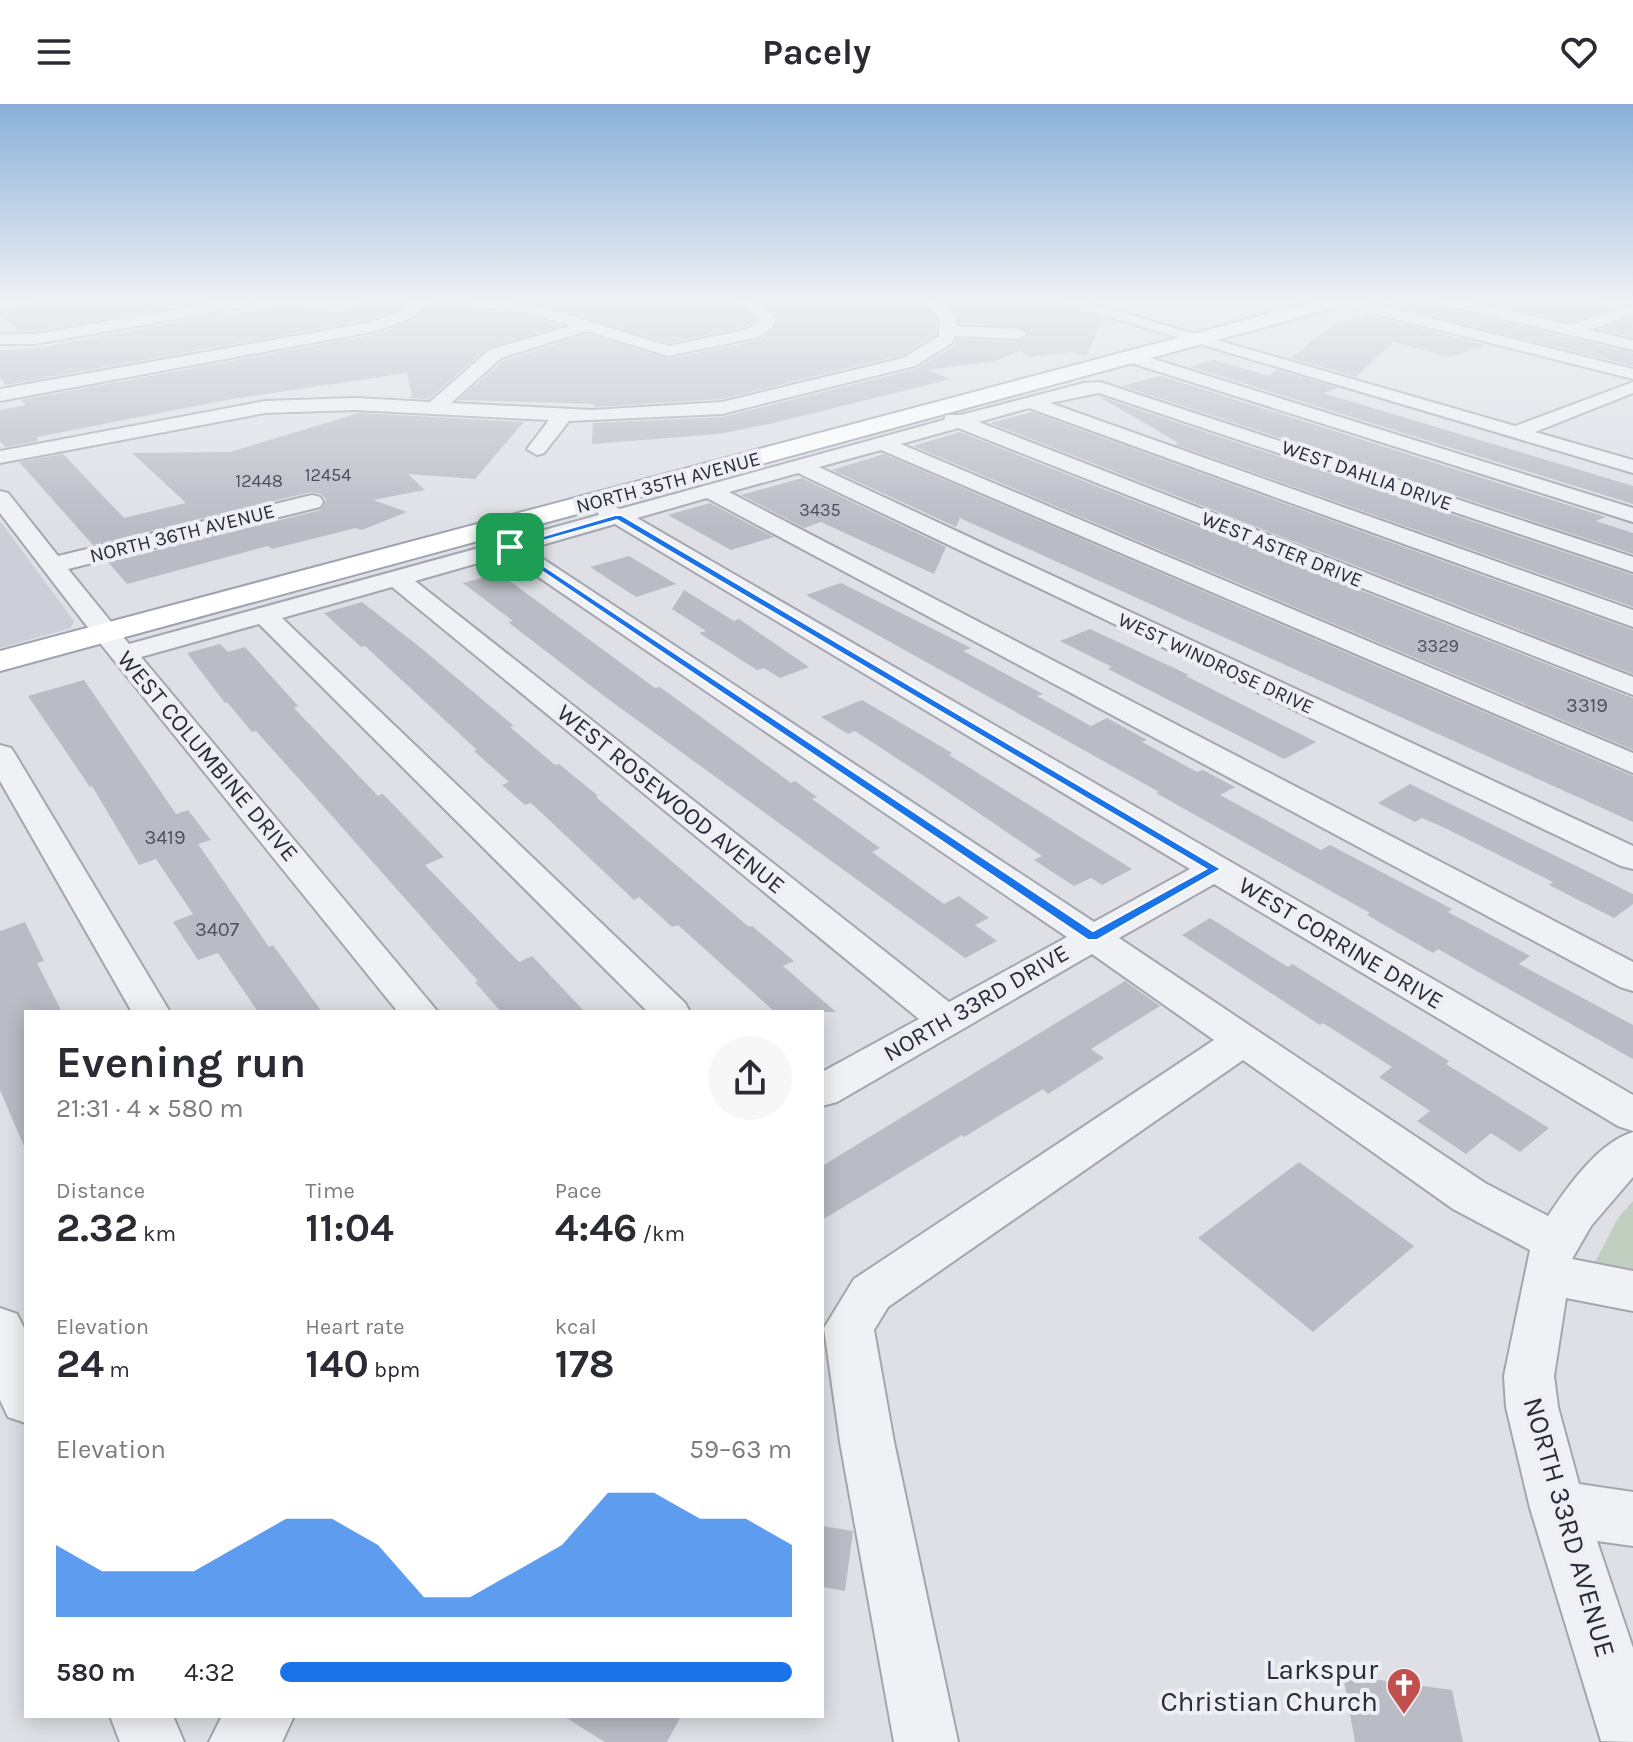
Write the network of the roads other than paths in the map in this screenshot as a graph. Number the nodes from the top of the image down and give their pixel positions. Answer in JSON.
{"nodes":[{"id":1,"x":90,"y":378,"type":"edge"},
{"id":2,"x":468,"y":378,"type":"edge"},
{"id":3,"x":846,"y":378,"type":"edge"},
{"id":4,"x":1052,"y":378,"type":"edge"},
{"id":5,"x":1199,"y":378,"type":"edge"},
{"id":6,"x":1328,"y":378,"type":"edge"},
{"id":7,"x":1100,"y":387,"type":"joint"},
{"id":8,"x":1633,"y":387,"type":"edge"},
{"id":9,"x":0,"y":395,"type":"edge"},
{"id":10,"x":1030,"y":402,"type":"junction"},
{"id":11,"x":435,"y":408,"type":"junction"},
{"id":12,"x":932,"y":411,"type":"junction"},
{"id":13,"x":563,"y":415,"type":"junction"},
{"id":14,"x":205,"y":416,"type":"junction"},
{"id":15,"x":960,"y":422,"type":"junction"},
{"id":16,"x":1515,"y":433,"type":"junction"},
{"id":17,"x":226,"y":434,"type":"dead end"},
{"id":18,"x":882,"y":443,"type":"junction"},
{"id":19,"x":537,"y":449,"type":"dead end"},
{"id":20,"x":0,"y":457,"type":"edge"},
{"id":21,"x":1628,"y":463,"type":"edge"},
{"id":22,"x":800,"y":466,"type":"junction"},
{"id":23,"x":710,"y":491,"type":"junction"},
{"id":24,"x":0,"y":498,"type":"edge"},
{"id":25,"x":312,"y":502,"type":"dead end"},
{"id":26,"x":606,"y":509,"type":"junction"},
{"id":27,"x":1633,"y":515,"type":"edge"},
{"id":28,"x":510,"y":547,"type":"junction"},
{"id":29,"x":53,"y":565,"type":"junction"},
{"id":30,"x":1633,"y":565,"type":"edge"},
{"id":31,"x":396,"y":578,"type":"junction"},
{"id":32,"x":264,"y":615,"type":"junction"},
{"id":33,"x":1633,"y":619,"type":"edge"},
{"id":34,"x":114,"y":643,"type":"junction"},
{"id":35,"x":0,"y":661,"type":"edge"},
{"id":36,"x":1633,"y":687,"type":"edge"},
{"id":37,"x":0,"y":754,"type":"edge"},
{"id":38,"x":1633,"y":764,"type":"edge"},
{"id":39,"x":1633,"y":859,"type":"edge"},
{"id":40,"x":1215,"y":869,"type":"junction"},
{"id":41,"x":1092,"y":937,"type":"junction"},
{"id":42,"x":1633,"y":978,"type":"edge"},
{"id":43,"x":150,"y":1010,"type":"edge"},
{"id":44,"x":417,"y":1010,"type":"edge"},
{"id":45,"x":669,"y":1010,"type":"edge"},
{"id":46,"x":946,"y":1020,"type":"junction"},
{"id":47,"x":1242,"y":1041,"type":"junction"},
{"id":48,"x":824,"y":1090,"type":"edge"},
{"id":49,"x":1633,"y":1115,"type":"edge"},
{"id":50,"x":1633,"y":1149,"type":"edge"},
{"id":51,"x":1551,"y":1258,"type":"junction"},
{"id":52,"x":1633,"y":1291,"type":"edge"},
{"id":53,"x":0,"y":1329,"type":"edge"},
{"id":54,"x":24,"y":1395,"type":"edge"},
{"id":55,"x":1558,"y":1508,"type":"junction"},
{"id":56,"x":1633,"y":1519,"type":"edge"},
{"id":57,"x":142,"y":1718,"type":"edge"},
{"id":58,"x":261,"y":1718,"type":"edge"},
{"id":59,"x":1633,"y":1741,"type":"edge"},
{"id":60,"x":152,"y":1742,"type":"edge"},
{"id":61,"x":241,"y":1742,"type":"edge"},
{"id":62,"x":926,"y":1742,"type":"edge"}],
"edges":[{"from":1,"to":9,"type":"street"},
{"from":2,"to":11,"type":"street"},
{"from":3,"to":13,"type":"street"},
{"from":4,"to":12,"type":"main road","name":"NORTH 35TH AVENUE"},
{"from":5,"to":27,"type":"street"},
{"from":6,"to":16,"type":"street"},
{"from":7,"to":10,"type":"street","name":"NORTH 35TH AVENUE"},
{"from":7,"to":30,"type":"street","name":"WEST DAHLIA DRIVE"},
{"from":8,"to":16,"type":"street"},
{"from":10,"to":15,"type":"street","name":"NORTH 35TH AVENUE"},
{"from":10,"to":33,"type":"street"},
{"from":11,"to":13,"type":"street"},
{"from":11,"to":14,"type":"street"},
{"from":12,"to":15,"type":"street","name":"WEST ASTER DRIVE"},
{"from":12,"to":26,"type":"main road","name":"NORTH 35TH AVENUE"},
{"from":13,"to":19,"type":"street"},
{"from":14,"to":17,"type":"street"},
{"from":14,"to":20,"type":"street"},
{"from":15,"to":18,"type":"street","name":"NORTH 35TH AVENUE"},
{"from":15,"to":36,"type":"street","name":"WEST ASTER DRIVE"},
{"from":16,"to":21,"type":"street"},
{"from":18,"to":22,"type":"street","name":"NORTH 35TH AVENUE"},
{"from":18,"to":38,"type":"street"},
{"from":22,"to":23,"type":"street","name":"NORTH 35TH AVENUE"},
{"from":22,"to":39,"type":"street","name":"WEST WINDROSE DRIVE"},
{"from":23,"to":26,"type":"street","name":"NORTH 35TH AVENUE"},
{"from":23,"to":42,"type":"street"},
{"from":24,"to":29,"type":"street","name":"WEST COLUMBINE DRIVE"},
{"from":25,"to":29,"type":"street","name":"NORTH 36TH AVENUE"},
{"from":26,"to":28,"type":"street","name":"NORTH 35TH AVENUE"},
{"from":26,"to":34,"type":"main road","name":"NORTH 35TH AVENUE"},
{"from":26,"to":40,"type":"street","name":"WEST CORRINE DRIVE"},
{"from":28,"to":31,"type":"street","name":"NORTH 35TH AVENUE"},
{"from":28,"to":41,"type":"street"},
{"from":29,"to":34,"type":"street","name":"WEST COLUMBINE DRIVE"},
{"from":31,"to":32,"type":"street","name":"NORTH 35TH AVENUE"},
{"from":31,"to":46,"type":"street","name":"WEST ROSEWOOD AVENUE"},
{"from":32,"to":34,"type":"street","name":"NORTH 35TH AVENUE"},
{"from":32,"to":45,"type":"street"},
{"from":34,"to":35,"type":"main road","name":"NORTH 35TH AVENUE"},
{"from":34,"to":44,"type":"street","name":"WEST COLUMBINE DRIVE"},
{"from":37,"to":43,"type":"street"},
{"from":40,"to":41,"type":"street","name":"NORTH 33RD DRIVE"},
{"from":40,"to":49,"type":"street","name":"WEST CORRINE DRIVE"},
{"from":41,"to":46,"type":"street","name":"NORTH 33RD DRIVE"},
{"from":41,"to":47,"type":"street"},
{"from":46,"to":48,"type":"street","name":"NORTH 33RD DRIVE"},
{"from":47,"to":51,"type":"street"},
{"from":47,"to":62,"type":"street"},
{"from":50,"to":51,"type":"street","name":"NORTH 33RD AVENUE"},
{"from":51,"to":52,"type":"street"},
{"from":51,"to":55,"type":"street","name":"NORTH 33RD AVENUE"},
{"from":53,"to":54,"type":"street"},
{"from":55,"to":56,"type":"street"},
{"from":55,"to":59,"type":"street","name":"NORTH 33RD AVENUE"},
{"from":57,"to":60,"type":"street"},
{"from":58,"to":61,"type":"street"}]}
